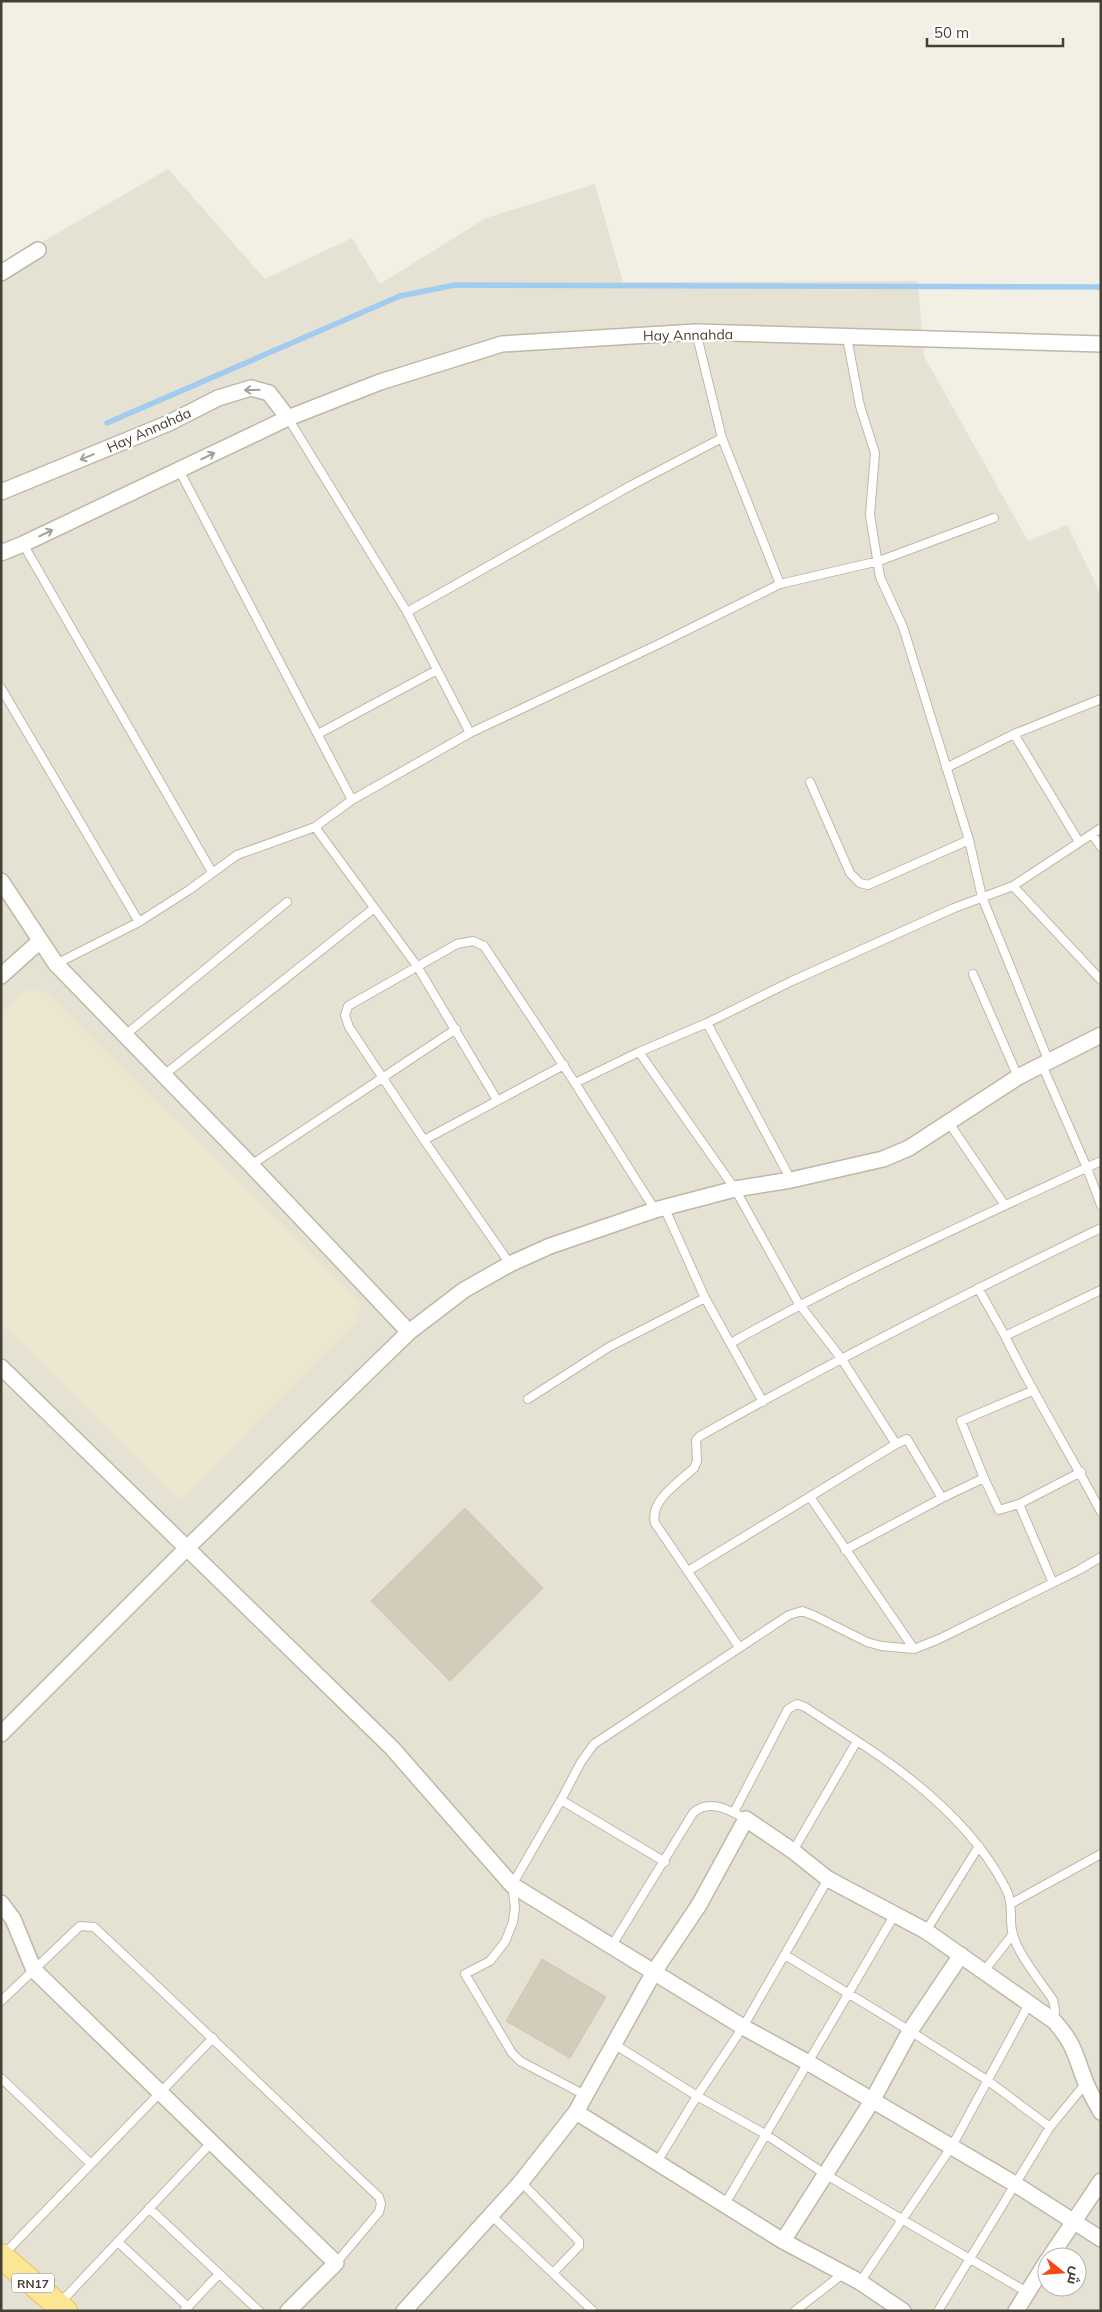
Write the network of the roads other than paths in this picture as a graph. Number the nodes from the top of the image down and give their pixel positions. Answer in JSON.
{"nodes":[{"id":1,"x":38,"y":250,"type":"dead end"},
{"id":2,"x":1,"y":273,"type":"edge"},
{"id":3,"x":696,"y":332,"type":"junction"},
{"id":4,"x":847,"y":338,"type":"junction"},
{"id":5,"x":1101,"y":344,"type":"edge"},
{"id":6,"x":288,"y":418,"type":"junction"},
{"id":7,"x":722,"y":438,"type":"junction"},
{"id":8,"x":179,"y":470,"type":"junction"},
{"id":9,"x":1,"y":492,"type":"edge"},
{"id":10,"x":994,"y":518,"type":"dead end"},
{"id":11,"x":23,"y":544,"type":"junction"},
{"id":12,"x":1,"y":553,"type":"edge"},
{"id":13,"x":879,"y":561,"type":"junction"},
{"id":14,"x":780,"y":584,"type":"junction"},
{"id":15,"x":407,"y":612,"type":"junction"},
{"id":16,"x":438,"y":670,"type":"junction"},
{"id":17,"x":1,"y":688,"type":"edge"},
{"id":18,"x":1101,"y":699,"type":"edge"},
{"id":19,"x":470,"y":733,"type":"junction"},
{"id":20,"x":318,"y":734,"type":"junction"},
{"id":21,"x":1014,"y":734,"type":"junction"},
{"id":22,"x":946,"y":768,"type":"junction"},
{"id":23,"x":810,"y":782,"type":"dead end"},
{"id":24,"x":352,"y":800,"type":"junction"},
{"id":25,"x":315,"y":826,"type":"junction"},
{"id":26,"x":1101,"y":828,"type":"edge"},
{"id":27,"x":1092,"y":834,"type":"junction"},
{"id":28,"x":969,"y":840,"type":"junction"},
{"id":29,"x":1079,"y":842,"type":"junction"},
{"id":30,"x":1101,"y":848,"type":"edge"},
{"id":31,"x":212,"y":872,"type":"junction"},
{"id":32,"x":1,"y":881,"type":"edge"},
{"id":33,"x":1012,"y":886,"type":"junction"},
{"id":34,"x":982,"y":897,"type":"junction"},
{"id":35,"x":287,"y":902,"type":"dead end"},
{"id":36,"x":374,"y":909,"type":"junction"},
{"id":37,"x":139,"y":922,"type":"junction"},
{"id":38,"x":40,"y":941,"type":"junction"},
{"id":39,"x":56,"y":964,"type":"junction"},
{"id":40,"x":417,"y":966,"type":"junction"},
{"id":41,"x":973,"y":974,"type":"dead end"},
{"id":42,"x":1,"y":976,"type":"edge"},
{"id":43,"x":1101,"y":980,"type":"edge"},
{"id":44,"x":706,"y":1023,"type":"junction"},
{"id":45,"x":456,"y":1029,"type":"junction"},
{"id":46,"x":1101,"y":1035,"type":"edge"},
{"id":47,"x":124,"y":1036,"type":"junction"},
{"id":48,"x":639,"y":1052,"type":"junction"},
{"id":49,"x":1045,"y":1063,"type":"junction"},
{"id":50,"x":564,"y":1065,"type":"junction"},
{"id":51,"x":164,"y":1075,"type":"junction"},
{"id":52,"x":384,"y":1077,"type":"junction"},
{"id":53,"x":1018,"y":1077,"type":"junction"},
{"id":54,"x":575,"y":1083,"type":"junction"},
{"id":55,"x":498,"y":1100,"type":"junction"},
{"id":56,"x":949,"y":1124,"type":"junction"},
{"id":57,"x":424,"y":1140,"type":"junction"},
{"id":58,"x":1101,"y":1161,"type":"edge"},
{"id":59,"x":251,"y":1165,"type":"junction"},
{"id":60,"x":1087,"y":1168,"type":"junction"},
{"id":61,"x":791,"y":1180,"type":"junction"},
{"id":62,"x":734,"y":1189,"type":"junction"},
{"id":63,"x":1004,"y":1204,"type":"junction"},
{"id":64,"x":1101,"y":1205,"type":"edge"},
{"id":65,"x":659,"y":1209,"type":"junction"},
{"id":66,"x":1101,"y":1228,"type":"edge"},
{"id":67,"x":510,"y":1264,"type":"junction"},
{"id":68,"x":978,"y":1288,"type":"junction"},
{"id":69,"x":1101,"y":1290,"type":"edge"},
{"id":70,"x":705,"y":1298,"type":"junction"},
{"id":71,"x":799,"y":1304,"type":"junction"},
{"id":72,"x":410,"y":1332,"type":"junction"},
{"id":73,"x":1005,"y":1336,"type":"junction"},
{"id":74,"x":731,"y":1343,"type":"junction"},
{"id":75,"x":841,"y":1358,"type":"junction"},
{"id":76,"x":1,"y":1367,"type":"edge"},
{"id":77,"x":1032,"y":1391,"type":"junction"},
{"id":78,"x":528,"y":1399,"type":"dead end"},
{"id":79,"x":763,"y":1402,"type":"junction"},
{"id":80,"x":896,"y":1444,"type":"junction"},
{"id":81,"x":1080,"y":1472,"type":"junction"},
{"id":82,"x":984,"y":1478,"type":"junction"},
{"id":83,"x":1101,"y":1493,"type":"edge"},
{"id":84,"x":810,"y":1497,"type":"junction"},
{"id":85,"x":1093,"y":1497,"type":"junction"},
{"id":86,"x":942,"y":1498,"type":"junction"},
{"id":87,"x":1020,"y":1504,"type":"junction"},
{"id":88,"x":1101,"y":1512,"type":"edge"},
{"id":89,"x":187,"y":1548,"type":"junction"},
{"id":90,"x":846,"y":1550,"type":"junction"},
{"id":91,"x":1101,"y":1557,"type":"edge"},
{"id":92,"x":688,"y":1571,"type":"junction"},
{"id":93,"x":1053,"y":1583,"type":"junction"},
{"id":94,"x":739,"y":1647,"type":"junction"},
{"id":95,"x":914,"y":1649,"type":"junction"},
{"id":96,"x":1,"y":1734,"type":"edge"},
{"id":97,"x":857,"y":1741,"type":"junction"},
{"id":98,"x":561,"y":1800,"type":"junction"},
{"id":99,"x":740,"y":1816,"type":"junction"},
{"id":100,"x":979,"y":1846,"type":"junction"},
{"id":101,"x":793,"y":1851,"type":"junction"},
{"id":102,"x":1101,"y":1854,"type":"edge"},
{"id":103,"x":665,"y":1862,"type":"junction"},
{"id":104,"x":828,"y":1879,"type":"junction"},
{"id":105,"x":512,"y":1885,"type":"junction"},
{"id":106,"x":1,"y":1903,"type":"edge"},
{"id":107,"x":1012,"y":1903,"type":"junction"},
{"id":108,"x":895,"y":1914,"type":"junction"},
{"id":109,"x":926,"y":1931,"type":"junction"},
{"id":110,"x":1013,"y":1934,"type":"junction"},
{"id":111,"x":611,"y":1947,"type":"junction"},
{"id":112,"x":785,"y":1955,"type":"junction"},
{"id":113,"x":961,"y":1955,"type":"junction"},
{"id":114,"x":34,"y":1970,"type":"junction"},
{"id":115,"x":984,"y":1971,"type":"junction"},
{"id":116,"x":654,"y":1972,"type":"junction"},
{"id":117,"x":849,"y":1995,"type":"junction"},
{"id":118,"x":1,"y":2000,"type":"edge"},
{"id":119,"x":1028,"y":2004,"type":"junction"},
{"id":120,"x":1054,"y":2021,"type":"junction"},
{"id":121,"x":743,"y":2027,"type":"junction"},
{"id":122,"x":910,"y":2031,"type":"junction"},
{"id":123,"x":213,"y":2038,"type":"junction"},
{"id":124,"x":614,"y":2044,"type":"junction"},
{"id":125,"x":807,"y":2062,"type":"junction"},
{"id":126,"x":1,"y":2078,"type":"edge"},
{"id":127,"x":987,"y":2080,"type":"junction"},
{"id":128,"x":1086,"y":2083,"type":"junction"},
{"id":129,"x":160,"y":2093,"type":"junction"},
{"id":130,"x":585,"y":2095,"type":"junction"},
{"id":131,"x":697,"y":2096,"type":"junction"},
{"id":132,"x":872,"y":2101,"type":"junction"},
{"id":133,"x":576,"y":2112,"type":"junction"},
{"id":134,"x":1101,"y":2112,"type":"edge"},
{"id":135,"x":1050,"y":2127,"type":"junction"},
{"id":136,"x":765,"y":2134,"type":"junction"},
{"id":137,"x":211,"y":2143,"type":"junction"},
{"id":138,"x":952,"y":2146,"type":"junction"},
{"id":139,"x":657,"y":2162,"type":"junction"},
{"id":140,"x":91,"y":2164,"type":"junction"},
{"id":141,"x":825,"y":2174,"type":"junction"},
{"id":142,"x":1101,"y":2181,"type":"edge"},
{"id":143,"x":521,"y":2182,"type":"junction"},
{"id":144,"x":1015,"y":2184,"type":"junction"},
{"id":145,"x":725,"y":2204,"type":"junction"},
{"id":146,"x":149,"y":2208,"type":"junction"},
{"id":147,"x":491,"y":2215,"type":"junction"},
{"id":148,"x":903,"y":2220,"type":"junction"},
{"id":149,"x":1072,"y":2222,"type":"junction"},
{"id":150,"x":1101,"y":2239,"type":"edge"},
{"id":151,"x":783,"y":2241,"type":"junction"},
{"id":152,"x":118,"y":2242,"type":"junction"},
{"id":153,"x":1056,"y":2247,"type":"edge"},
{"id":154,"x":1,"y":2256,"type":"edge"},
{"id":155,"x":969,"y":2258,"type":"junction"},
{"id":156,"x":336,"y":2263,"type":"junction"},
{"id":157,"x":554,"y":2272,"type":"junction"},
{"id":158,"x":844,"y":2273,"type":"junction"},
{"id":159,"x":219,"y":2274,"type":"junction"},
{"id":160,"x":1037,"y":2276,"type":"edge"},
{"id":161,"x":860,"y":2282,"type":"junction"},
{"id":162,"x":1027,"y":2292,"type":"junction"},
{"id":163,"x":61,"y":2308,"type":"edge"},
{"id":164,"x":186,"y":2309,"type":"edge"},
{"id":165,"x":259,"y":2311,"type":"edge"},
{"id":166,"x":288,"y":2311,"type":"edge"},
{"id":167,"x":404,"y":2311,"type":"edge"},
{"id":168,"x":593,"y":2311,"type":"edge"},
{"id":169,"x":795,"y":2311,"type":"edge"},
{"id":170,"x":903,"y":2311,"type":"edge"},
{"id":171,"x":938,"y":2311,"type":"edge"},
{"id":172,"x":1016,"y":2311,"type":"edge"}],
"edges":[{"from":1,"to":2,"type":"street"},
{"from":3,"to":4,"type":"street","name":"Hay Annahda"},
{"from":3,"to":6,"type":"street","name":"Hay Annahda"},
{"from":3,"to":7,"type":"lane"},
{"from":4,"to":5,"type":"street","name":"Hay Annahda"},
{"from":4,"to":13,"type":"lane"},
{"from":8,"to":6,"type":"street","name":"Hay Annahda","one_way":true},
{"from":6,"to":9,"type":"street","name":"Hay Annahda","one_way":true},
{"from":6,"to":15,"type":"lane"},
{"from":7,"to":14,"type":"lane"},
{"from":7,"to":15,"type":"lane"},
{"from":11,"to":8,"type":"street","name":"Hay Annahda","one_way":true},
{"from":8,"to":20,"type":"lane"},
{"from":10,"to":13,"type":"lane"},
{"from":11,"to":12,"type":"street","name":"Hay Annahda"},
{"from":11,"to":31,"type":"lane"},
{"from":13,"to":14,"type":"lane"},
{"from":13,"to":22,"type":"lane"},
{"from":14,"to":19,"type":"lane"},
{"from":15,"to":16,"type":"lane"},
{"from":16,"to":19,"type":"lane"},
{"from":16,"to":20,"type":"lane"},
{"from":17,"to":37,"type":"lane"},
{"from":18,"to":21,"type":"lane"},
{"from":19,"to":24,"type":"lane"},
{"from":20,"to":24,"type":"lane"},
{"from":21,"to":22,"type":"lane"},
{"from":21,"to":29,"type":"lane"},
{"from":22,"to":28,"type":"lane"},
{"from":23,"to":28,"type":"lane"},
{"from":24,"to":25,"type":"lane"},
{"from":25,"to":31,"type":"lane"},
{"from":25,"to":36,"type":"lane"},
{"from":26,"to":27,"type":"lane"},
{"from":27,"to":29,"type":"lane"},
{"from":27,"to":30,"type":"lane"},
{"from":28,"to":34,"type":"lane"},
{"from":29,"to":33,"type":"lane"},
{"from":31,"to":37,"type":"lane"},
{"from":32,"to":38,"type":"street"},
{"from":33,"to":34,"type":"lane"},
{"from":33,"to":43,"type":"lane"},
{"from":34,"to":44,"type":"lane"},
{"from":34,"to":49,"type":"lane"},
{"from":35,"to":47,"type":"lane"},
{"from":36,"to":40,"type":"lane"},
{"from":36,"to":51,"type":"lane"},
{"from":37,"to":39,"type":"lane"},
{"from":38,"to":39,"type":"street"},
{"from":38,"to":42,"type":"street"},
{"from":39,"to":47,"type":"street"},
{"from":40,"to":45,"type":"lane"},
{"from":40,"to":50,"type":"lane"},
{"from":40,"to":52,"type":"lane"},
{"from":41,"to":53,"type":"lane"},
{"from":44,"to":48,"type":"lane"},
{"from":44,"to":61,"type":"lane"},
{"from":45,"to":52,"type":"lane"},
{"from":45,"to":55,"type":"lane"},
{"from":46,"to":49,"type":"street"},
{"from":47,"to":51,"type":"street"},
{"from":48,"to":54,"type":"lane"},
{"from":48,"to":62,"type":"lane"},
{"from":49,"to":53,"type":"street"},
{"from":49,"to":60,"type":"lane"},
{"from":50,"to":54,"type":"lane"},
{"from":50,"to":55,"type":"lane"},
{"from":51,"to":59,"type":"street"},
{"from":52,"to":57,"type":"lane"},
{"from":52,"to":59,"type":"lane"},
{"from":53,"to":56,"type":"street"},
{"from":54,"to":65,"type":"lane"},
{"from":55,"to":57,"type":"lane"},
{"from":56,"to":61,"type":"street"},
{"from":56,"to":63,"type":"lane"},
{"from":57,"to":67,"type":"lane"},
{"from":58,"to":60,"type":"lane"},
{"from":59,"to":72,"type":"street"},
{"from":60,"to":63,"type":"lane"},
{"from":60,"to":64,"type":"lane"},
{"from":61,"to":62,"type":"street"},
{"from":62,"to":65,"type":"street"},
{"from":62,"to":71,"type":"lane"},
{"from":63,"to":71,"type":"lane"},
{"from":65,"to":67,"type":"street"},
{"from":65,"to":70,"type":"lane"},
{"from":66,"to":68,"type":"lane"},
{"from":67,"to":72,"type":"street"},
{"from":68,"to":73,"type":"lane"},
{"from":68,"to":75,"type":"lane"},
{"from":69,"to":73,"type":"lane"},
{"from":70,"to":74,"type":"lane"},
{"from":70,"to":78,"type":"lane"},
{"from":71,"to":74,"type":"lane"},
{"from":71,"to":75,"type":"lane"},
{"from":72,"to":89,"type":"street"},
{"from":73,"to":77,"type":"lane"},
{"from":74,"to":79,"type":"lane"},
{"from":75,"to":79,"type":"lane"},
{"from":75,"to":80,"type":"lane"},
{"from":76,"to":89,"type":"street"},
{"from":77,"to":81,"type":"lane"},
{"from":77,"to":82,"type":"lane"},
{"from":79,"to":92,"type":"lane"},
{"from":80,"to":84,"type":"lane"},
{"from":80,"to":86,"type":"lane"},
{"from":81,"to":85,"type":"lane"},
{"from":81,"to":87,"type":"lane"},
{"from":82,"to":86,"type":"lane"},
{"from":82,"to":87,"type":"lane"},
{"from":83,"to":85,"type":"lane"},
{"from":84,"to":90,"type":"lane"},
{"from":84,"to":92,"type":"lane"},
{"from":85,"to":88,"type":"lane"},
{"from":86,"to":90,"type":"lane"},
{"from":87,"to":93,"type":"lane"},
{"from":89,"to":96,"type":"street"},
{"from":89,"to":105,"type":"street"},
{"from":90,"to":95,"type":"lane"},
{"from":91,"to":93,"type":"lane"},
{"from":92,"to":94,"type":"lane"},
{"from":93,"to":95,"type":"lane"},
{"from":94,"to":95,"type":"lane"},
{"from":94,"to":98,"type":"lane"},
{"from":97,"to":99,"type":"lane"},
{"from":97,"to":100,"type":"lane"},
{"from":97,"to":101,"type":"lane"},
{"from":98,"to":103,"type":"lane"},
{"from":98,"to":105,"type":"lane"},
{"from":99,"to":101,"type":"street"},
{"from":99,"to":103,"type":"lane"},
{"from":99,"to":116,"type":"street"},
{"from":100,"to":107,"type":"lane"},
{"from":100,"to":109,"type":"lane"},
{"from":101,"to":104,"type":"street"},
{"from":102,"to":107,"type":"lane"},
{"from":103,"to":111,"type":"lane"},
{"from":104,"to":108,"type":"street"},
{"from":104,"to":112,"type":"lane"},
{"from":105,"to":111,"type":"street"},
{"from":105,"to":130,"type":"lane"},
{"from":106,"to":114,"type":"street"},
{"from":107,"to":110,"type":"lane"},
{"from":108,"to":109,"type":"street"},
{"from":108,"to":117,"type":"lane"},
{"from":109,"to":113,"type":"street"},
{"from":110,"to":115,"type":"lane"},
{"from":110,"to":120,"type":"lane"},
{"from":111,"to":116,"type":"street"},
{"from":112,"to":117,"type":"lane"},
{"from":112,"to":121,"type":"lane"},
{"from":113,"to":115,"type":"street"},
{"from":113,"to":122,"type":"street"},
{"from":114,"to":118,"type":"lane"},
{"from":114,"to":123,"type":"lane"},
{"from":114,"to":129,"type":"street"},
{"from":115,"to":119,"type":"street"},
{"from":116,"to":121,"type":"street"},
{"from":116,"to":124,"type":"street"},
{"from":117,"to":122,"type":"lane"},
{"from":117,"to":125,"type":"lane"},
{"from":119,"to":120,"type":"street"},
{"from":119,"to":127,"type":"lane"},
{"from":120,"to":128,"type":"street"},
{"from":121,"to":125,"type":"street"},
{"from":121,"to":131,"type":"lane"},
{"from":122,"to":127,"type":"lane"},
{"from":122,"to":132,"type":"street"},
{"from":123,"to":129,"type":"lane"},
{"from":123,"to":156,"type":"lane"},
{"from":124,"to":130,"type":"street"},
{"from":124,"to":131,"type":"lane"},
{"from":125,"to":132,"type":"street"},
{"from":125,"to":136,"type":"lane"},
{"from":126,"to":140,"type":"lane"},
{"from":127,"to":135,"type":"lane"},
{"from":127,"to":138,"type":"lane"},
{"from":128,"to":134,"type":"street"},
{"from":128,"to":135,"type":"lane"},
{"from":129,"to":137,"type":"street"},
{"from":129,"to":140,"type":"lane"},
{"from":130,"to":133,"type":"street"},
{"from":131,"to":136,"type":"lane"},
{"from":131,"to":139,"type":"lane"},
{"from":132,"to":138,"type":"street"},
{"from":132,"to":141,"type":"street"},
{"from":133,"to":139,"type":"street"},
{"from":133,"to":143,"type":"street"},
{"from":135,"to":144,"type":"lane"},
{"from":136,"to":141,"type":"lane"},
{"from":136,"to":145,"type":"lane"},
{"from":137,"to":146,"type":"lane"},
{"from":137,"to":156,"type":"street"},
{"from":138,"to":144,"type":"street"},
{"from":138,"to":148,"type":"lane"},
{"from":139,"to":145,"type":"street"},
{"from":140,"to":154,"type":"lane"},
{"from":141,"to":148,"type":"lane"},
{"from":141,"to":151,"type":"street"},
{"from":142,"to":149,"type":"street"},
{"from":143,"to":147,"type":"street"},
{"from":143,"to":157,"type":"lane"},
{"from":144,"to":149,"type":"street"},
{"from":144,"to":155,"type":"lane"},
{"from":145,"to":151,"type":"street"},
{"from":146,"to":152,"type":"lane"},
{"from":146,"to":159,"type":"lane"},
{"from":147,"to":157,"type":"lane"},
{"from":147,"to":167,"type":"street"},
{"from":148,"to":155,"type":"lane"},
{"from":148,"to":161,"type":"lane"},
{"from":149,"to":150,"type":"street"},
{"from":149,"to":153,"type":"street"},
{"from":151,"to":158,"type":"street"},
{"from":152,"to":163,"type":"lane"},
{"from":152,"to":164,"type":"lane"},
{"from":154,"to":163,"type":"main road","number":"RN17"},
{"from":155,"to":162,"type":"lane"},
{"from":155,"to":171,"type":"lane"},
{"from":156,"to":166,"type":"street"},
{"from":157,"to":168,"type":"lane"},
{"from":158,"to":161,"type":"street"},
{"from":158,"to":169,"type":"lane"},
{"from":159,"to":164,"type":"lane"},
{"from":159,"to":165,"type":"lane"},
{"from":160,"to":162,"type":"street"},
{"from":161,"to":170,"type":"street"},
{"from":162,"to":172,"type":"street"}]}
